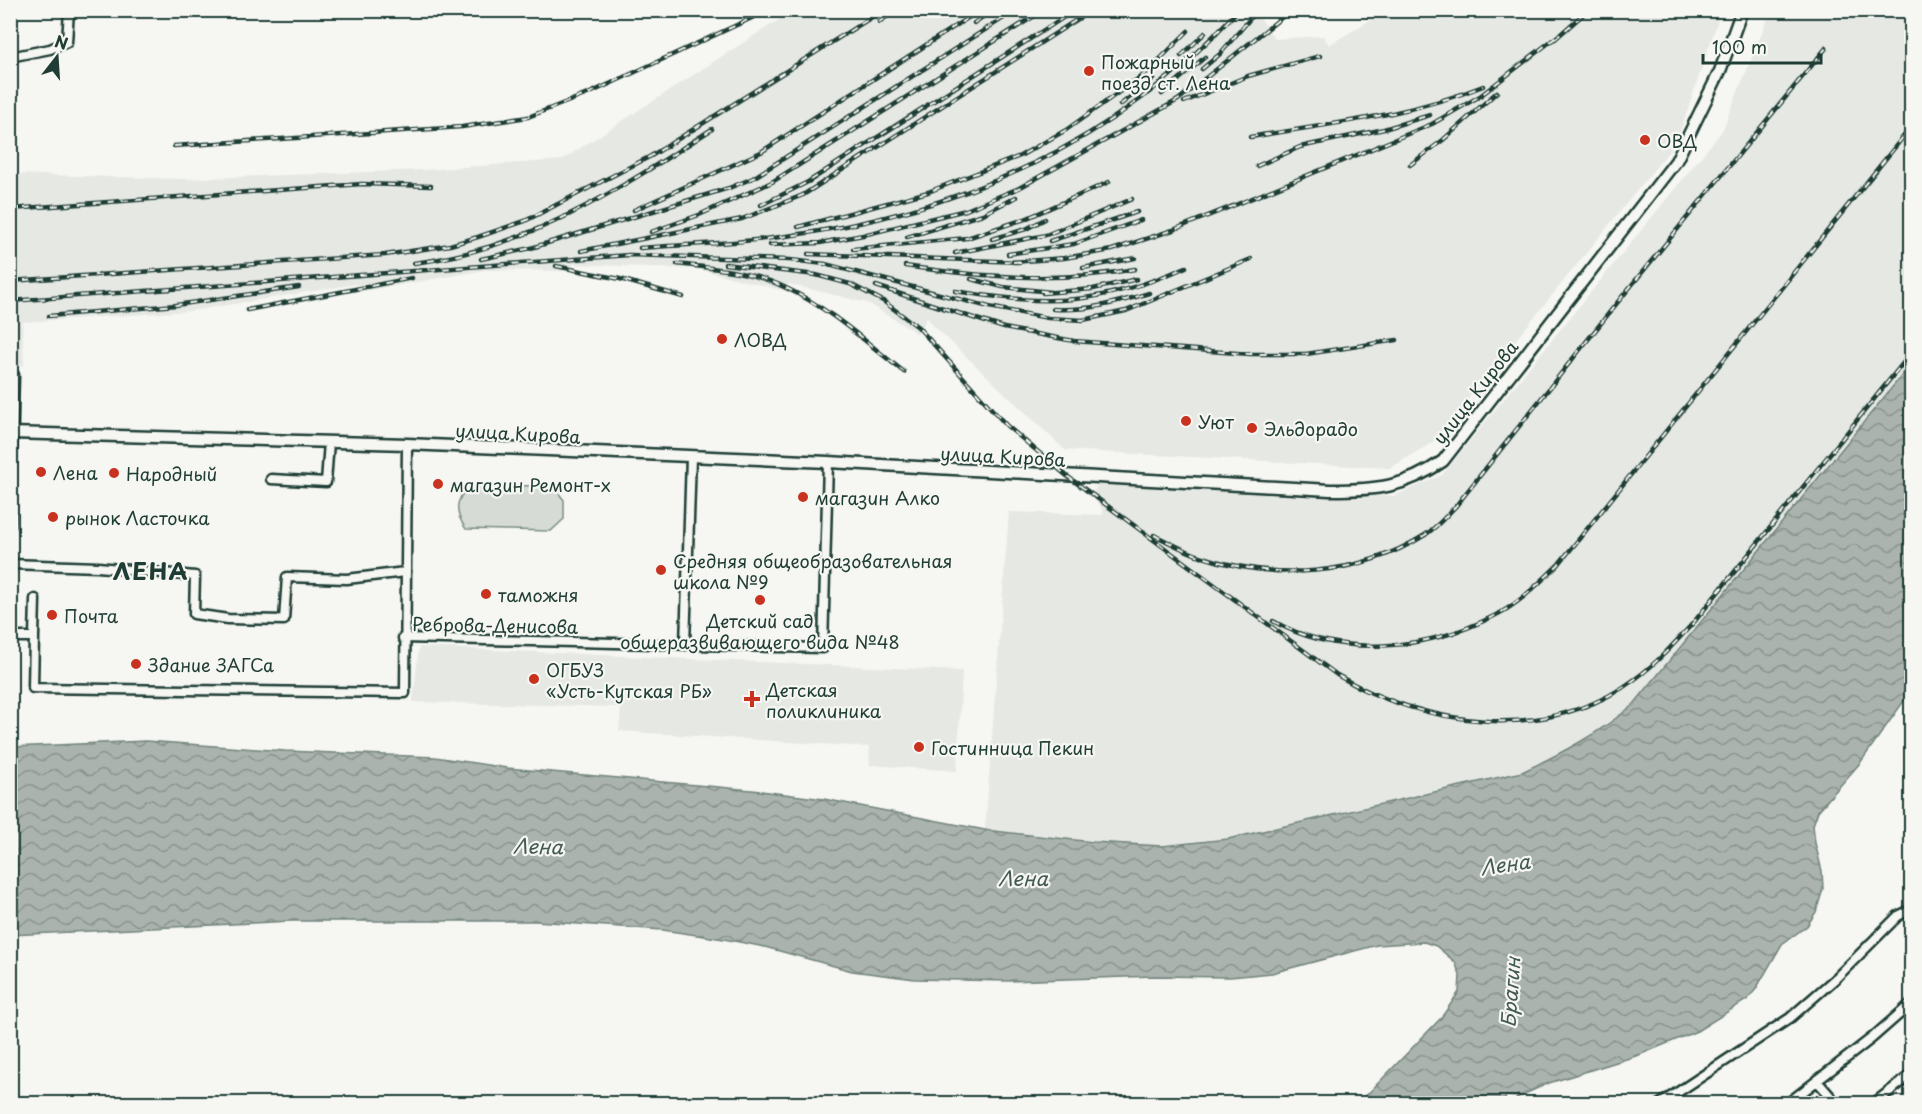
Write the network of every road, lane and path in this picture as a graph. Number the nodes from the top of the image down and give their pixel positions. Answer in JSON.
{"nodes":[{"id":1,"x":69,"y":10,"type":"edge"},
{"id":2,"x":1742,"y":10,"type":"edge"},
{"id":3,"x":10,"y":57,"type":"edge"},
{"id":4,"x":10,"y":375,"type":"edge"},
{"id":5,"x":12,"y":438,"type":"edge"},
{"id":6,"x":329,"y":442,"type":"junction"},
{"id":7,"x":408,"y":444,"type":"junction"},
{"id":8,"x":692,"y":457,"type":"junction"},
{"id":9,"x":828,"y":462,"type":"junction"},
{"id":10,"x":271,"y":479,"type":"dead end"},
{"id":11,"x":10,"y":526,"type":"edge"},
{"id":12,"x":10,"y":564,"type":"edge"},
{"id":13,"x":405,"y":572,"type":"junction"},
{"id":14,"x":35,"y":599,"type":"dead end"},
{"id":15,"x":10,"y":637,"type":"edge"},
{"id":16,"x":34,"y":637,"type":"junction"},
{"id":17,"x":404,"y":638,"type":"junction"},
{"id":18,"x":685,"y":645,"type":"junction"},
{"id":19,"x":1911,"y":909,"type":"edge"},
{"id":20,"x":1911,"y":1003,"type":"edge"},
{"id":21,"x":1911,"y":1074,"type":"edge"},
{"id":22,"x":1818,"y":1082,"type":"junction"},
{"id":23,"x":1660,"y":1104,"type":"edge"},
{"id":24,"x":1787,"y":1104,"type":"edge"},
{"id":25,"x":1837,"y":1104,"type":"edge"},
{"id":26,"x":1873,"y":1104,"type":"edge"}],
"edges":[{"from":1,"to":3,"type":"street"},
{"from":2,"to":9,"type":"main road","name":"улица Кирова"},
{"from":4,"to":5,"type":"street"},
{"from":5,"to":6,"type":"main road","name":"улица Кирова"},
{"from":5,"to":11,"type":"street"},
{"from":6,"to":7,"type":"main road","name":"улица Кирова"},
{"from":6,"to":10,"type":"street"},
{"from":7,"to":8,"type":"main road","name":"улица Кирова"},
{"from":7,"to":13,"type":"street"},
{"from":8,"to":9,"type":"main road","name":"улица Кирова"},
{"from":8,"to":18,"type":"street"},
{"from":9,"to":18,"type":"street","name":"Реброва-Денисова"},
{"from":12,"to":13,"type":"street"},
{"from":13,"to":17,"type":"street"},
{"from":14,"to":16,"type":"street"},
{"from":15,"to":16,"type":"street"},
{"from":16,"to":17,"type":"street","name":"Реброва-Денисова"},
{"from":17,"to":18,"type":"street","name":"Реброва-Денисова"},
{"from":19,"to":23,"type":"street"},
{"from":20,"to":22,"type":"street"},
{"from":21,"to":26,"type":"street"},
{"from":22,"to":24,"type":"street"},
{"from":22,"to":25,"type":"street"}]}
